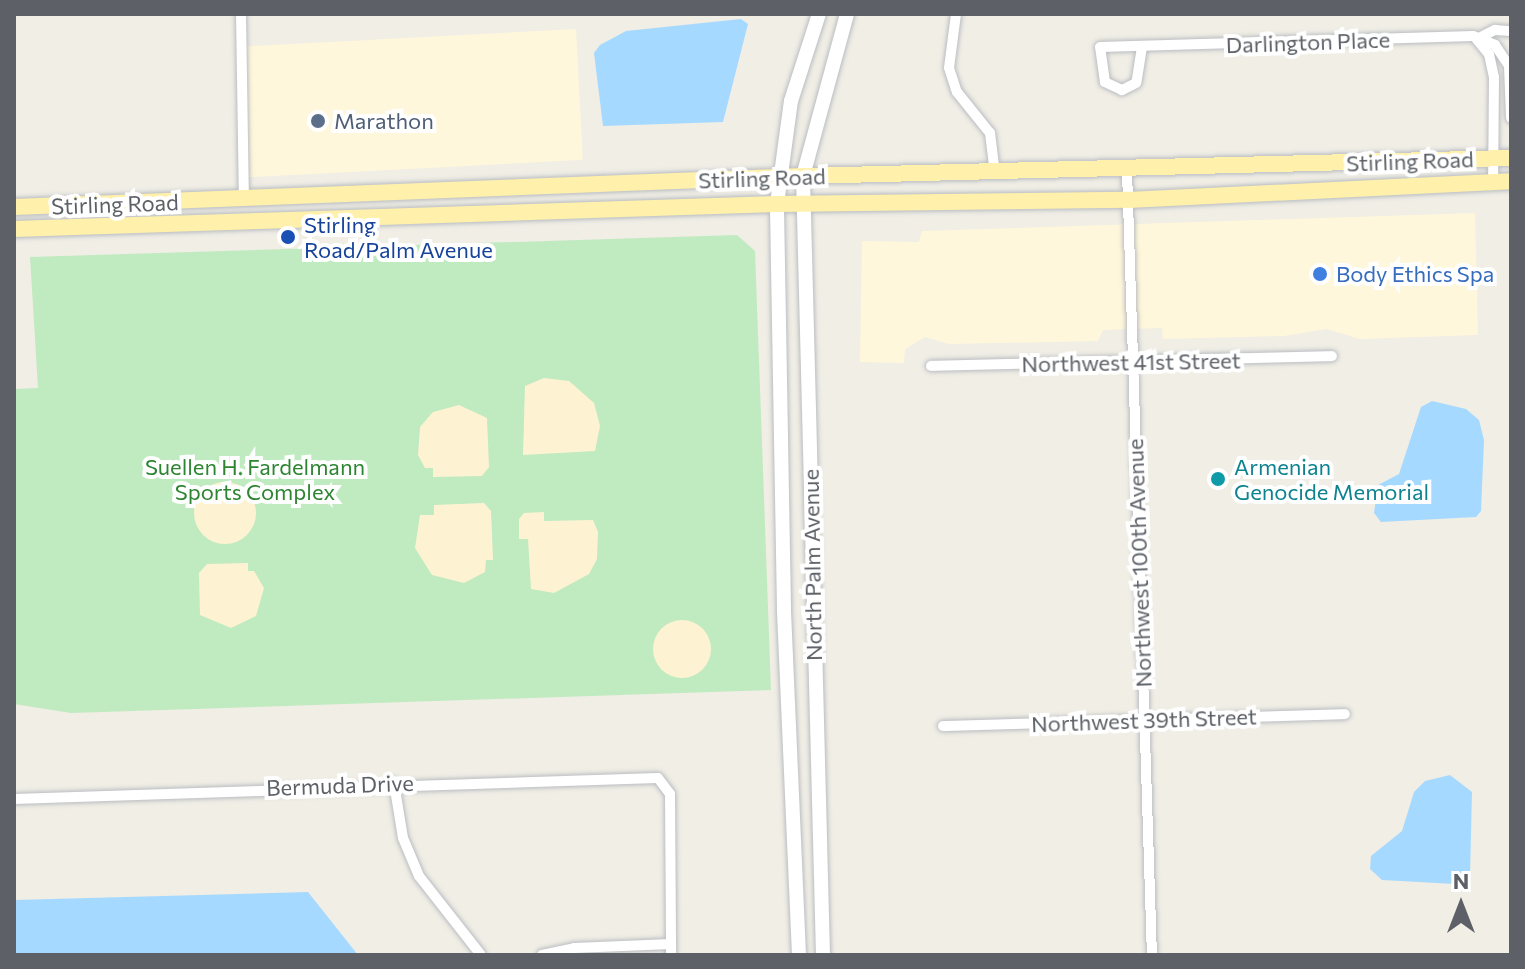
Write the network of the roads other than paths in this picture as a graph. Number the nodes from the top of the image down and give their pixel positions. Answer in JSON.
{"nodes":[{"id":1,"x":241,"y":14,"type":"edge"},
{"id":2,"x":819,"y":14,"type":"edge"},
{"id":3,"x":847,"y":14,"type":"edge"},
{"id":4,"x":956,"y":14,"type":"edge"},
{"id":5,"x":1511,"y":31,"type":"edge"},
{"id":6,"x":1476,"y":37,"type":"junction"},
{"id":7,"x":1142,"y":47,"type":"junction"},
{"id":8,"x":1510,"y":66,"type":"edge"},
{"id":9,"x":1494,"y":77,"type":"junction"},
{"id":10,"x":1510,"y":100,"type":"edge"},
{"id":11,"x":1494,"y":113,"type":"junction"},
{"id":12,"x":1511,"y":118,"type":"edge"},
{"id":13,"x":1511,"y":158,"type":"edge"},
{"id":14,"x":1493,"y":159,"type":"junction"},
{"id":15,"x":1127,"y":170,"type":"junction"},
{"id":16,"x":995,"y":172,"type":"junction"},
{"id":17,"x":803,"y":176,"type":"junction"},
{"id":18,"x":778,"y":178,"type":"junction"},
{"id":19,"x":1511,"y":181,"type":"edge"},
{"id":20,"x":1493,"y":182,"type":"junction"},
{"id":21,"x":244,"y":200,"type":"junction"},
{"id":22,"x":1128,"y":200,"type":"junction"},
{"id":23,"x":777,"y":204,"type":"junction"},
{"id":24,"x":803,"y":205,"type":"junction"},
{"id":25,"x":14,"y":207,"type":"edge"},
{"id":26,"x":14,"y":229,"type":"edge"},
{"id":27,"x":1332,"y":356,"type":"dead end"},
{"id":28,"x":1134,"y":362,"type":"junction"},
{"id":29,"x":931,"y":366,"type":"dead end"},
{"id":30,"x":1345,"y":714,"type":"dead end"},
{"id":31,"x":1144,"y":720,"type":"junction"},
{"id":32,"x":943,"y":726,"type":"dead end"},
{"id":33,"x":394,"y":783,"type":"junction"},
{"id":34,"x":14,"y":799,"type":"edge"},
{"id":35,"x":671,"y":950,"type":"edge"},
{"id":36,"x":481,"y":955,"type":"edge"},
{"id":37,"x":542,"y":955,"type":"edge"},
{"id":38,"x":799,"y":955,"type":"edge"},
{"id":39,"x":823,"y":955,"type":"edge"},
{"id":40,"x":1152,"y":955,"type":"edge"}],
"edges":[{"from":1,"to":21,"type":"street"},
{"from":2,"to":18,"type":"main road","name":"North Palm Avenue"},
{"from":3,"to":17,"type":"main road","name":"North Palm Avenue"},
{"from":4,"to":16,"type":"street"},
{"from":5,"to":6,"type":"street","name":"Darlington Place"},
{"from":6,"to":7,"type":"street","name":"Darlington Place"},
{"from":6,"to":8,"type":"street"},
{"from":6,"to":9,"type":"street"},
{"from":7,"to":7,"type":"street","name":"Darlington Place"},
{"from":8,"to":9,"type":"street"},
{"from":8,"to":10,"type":"street"},
{"from":9,"to":11,"type":"street"},
{"from":10,"to":11,"type":"street"},
{"from":10,"to":12,"type":"street"},
{"from":11,"to":14,"type":"street"},
{"from":13,"to":14,"type":"main road","name":"Stirling Road"},
{"from":14,"to":15,"type":"main road","name":"Stirling Road"},
{"from":14,"to":20,"type":"street"},
{"from":15,"to":16,"type":"main road","name":"Stirling Road"},
{"from":15,"to":22,"type":"street","name":"Northwest 100th Avenue"},
{"from":16,"to":17,"type":"main road","name":"Stirling Road"},
{"from":17,"to":18,"type":"main road","name":"Stirling Road"},
{"from":17,"to":24,"type":"main road","name":"North Palm Avenue"},
{"from":18,"to":21,"type":"main road","name":"Stirling Road"},
{"from":18,"to":23,"type":"main road","name":"North Palm Avenue"},
{"from":19,"to":20,"type":"main road","name":"Stirling Road"},
{"from":20,"to":22,"type":"main road","name":"Stirling Road"},
{"from":21,"to":25,"type":"main road","name":"Stirling Road"},
{"from":22,"to":24,"type":"main road","name":"Stirling Road"},
{"from":22,"to":28,"type":"street","name":"Northwest 100th Avenue"},
{"from":23,"to":24,"type":"main road","name":"Stirling Road"},
{"from":23,"to":26,"type":"main road","name":"Stirling Road"},
{"from":23,"to":38,"type":"main road","name":"North Palm Avenue"},
{"from":24,"to":39,"type":"main road","name":"North Palm Avenue"},
{"from":27,"to":28,"type":"street","name":"Northwest 41st Street"},
{"from":28,"to":29,"type":"street","name":"Northwest 41st Street"},
{"from":28,"to":31,"type":"street","name":"Northwest 100th Avenue"},
{"from":30,"to":31,"type":"street","name":"Northwest 39th Street"},
{"from":31,"to":32,"type":"street","name":"Northwest 39th Street"},
{"from":31,"to":40,"type":"street","name":"Northwest 100th Avenue"},
{"from":33,"to":34,"type":"street","name":"Bermuda Drive"},
{"from":33,"to":35,"type":"street","name":"Bermuda Drive"},
{"from":33,"to":36,"type":"street"},
{"from":35,"to":37,"type":"street"}]}
